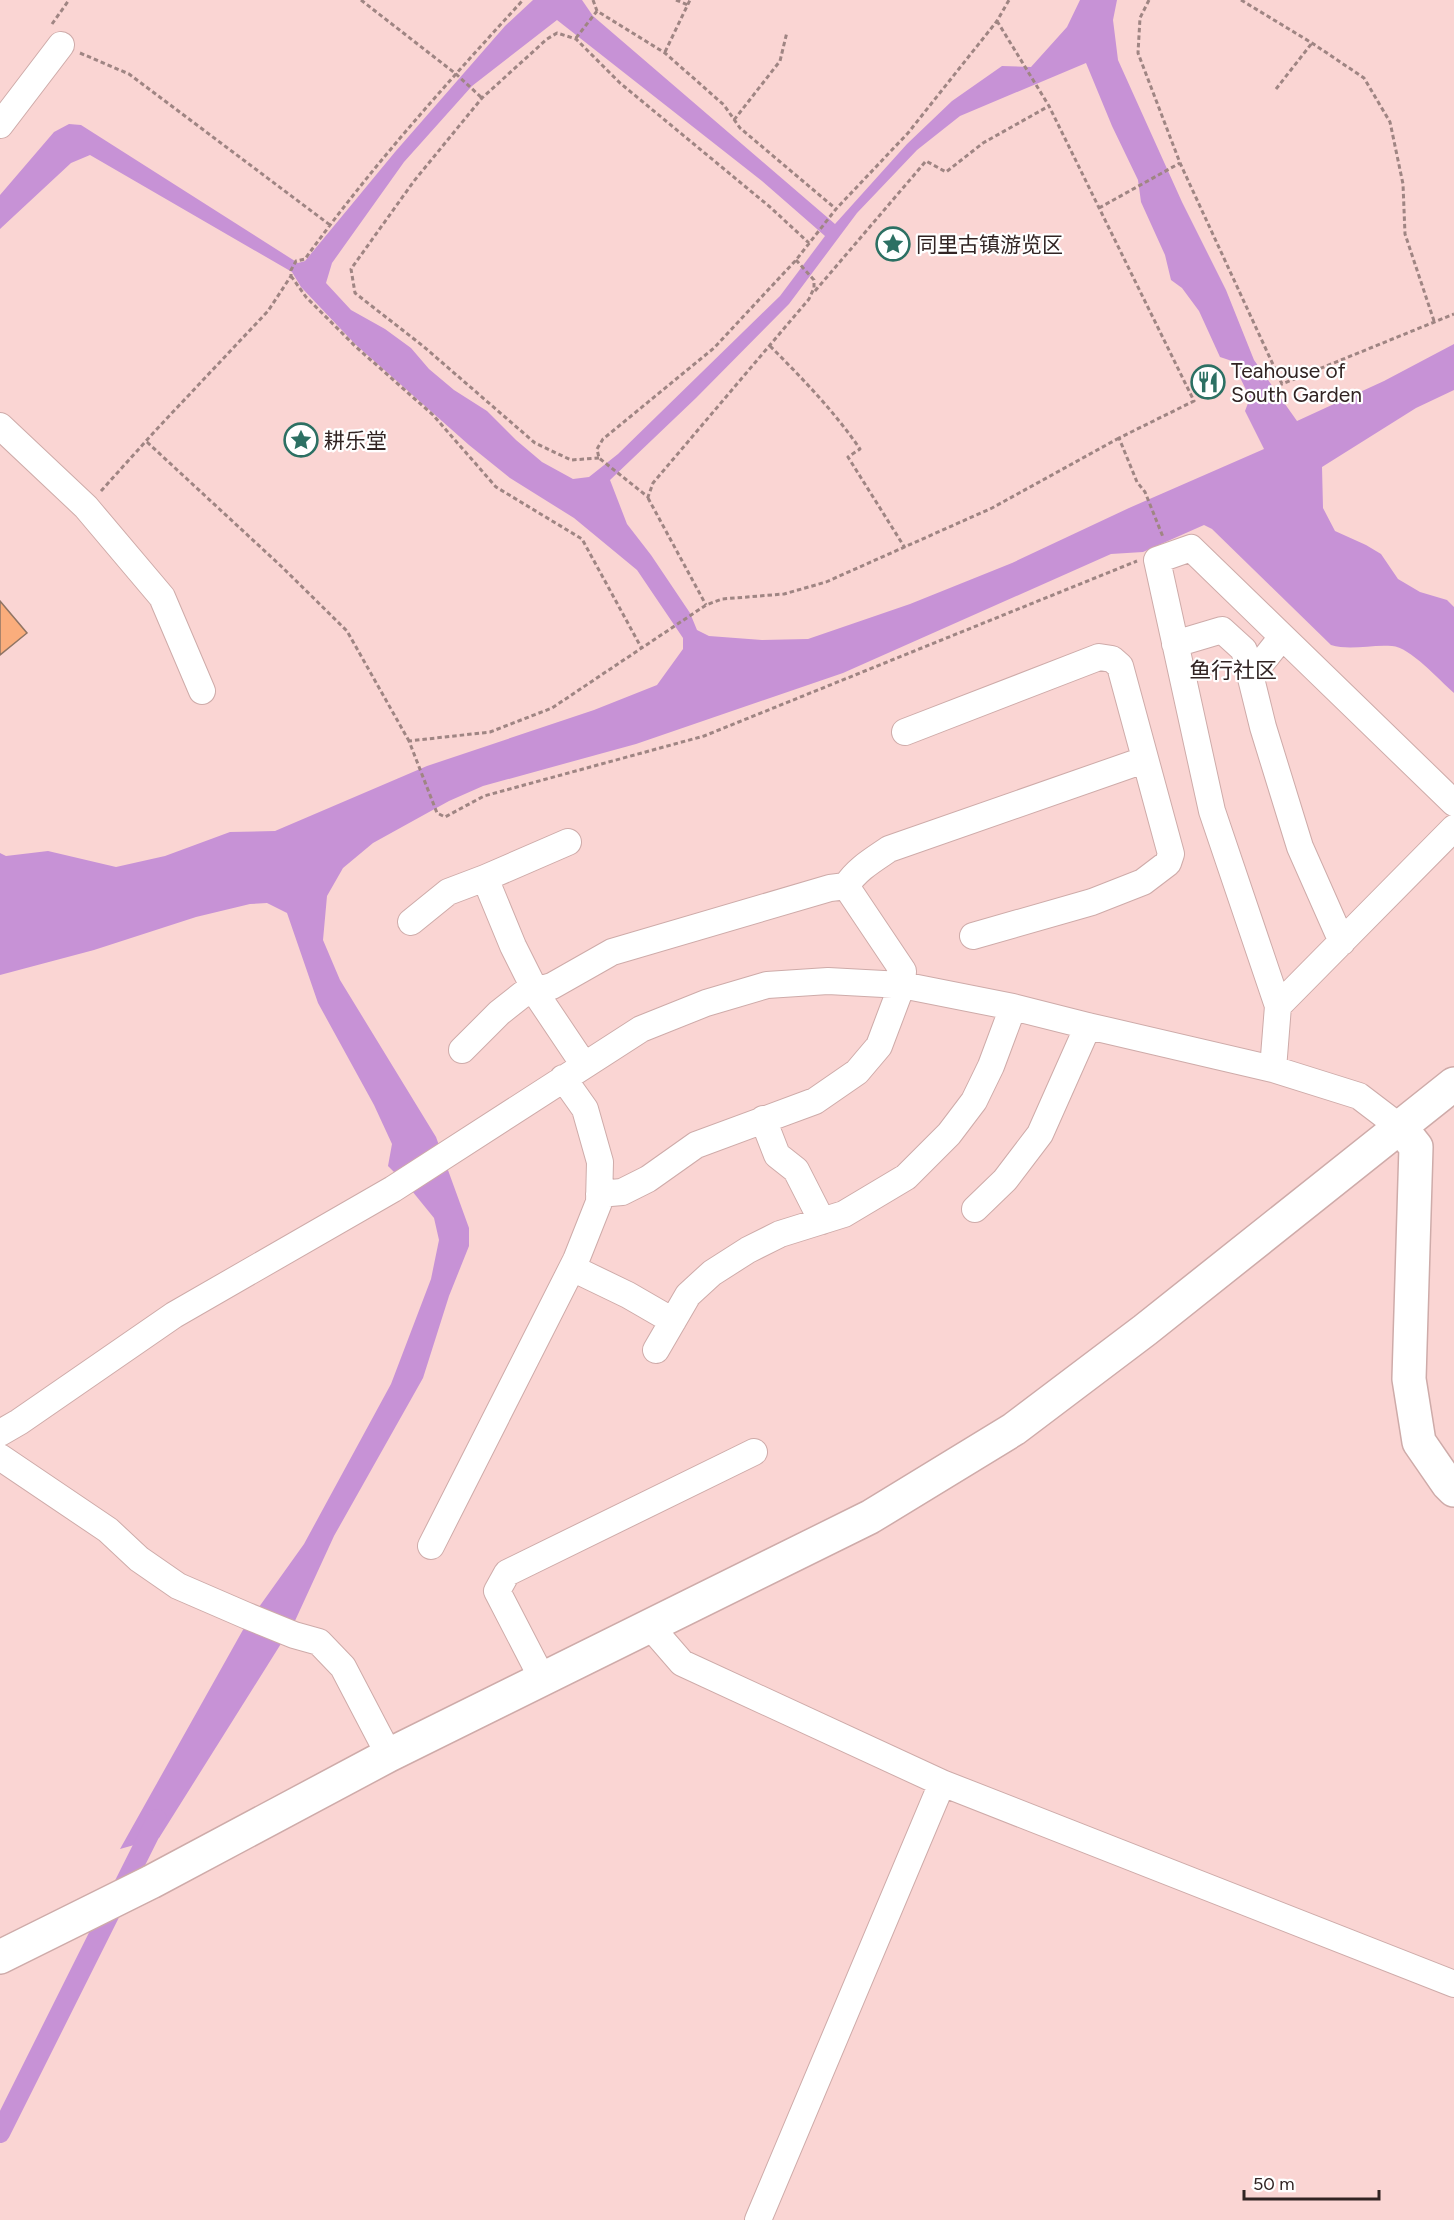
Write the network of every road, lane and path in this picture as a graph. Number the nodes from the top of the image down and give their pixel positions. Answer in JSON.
{"nodes":[{"id":1,"x":69,"y":0,"type":"edge"},
{"id":2,"x":361,"y":0,"type":"edge"},
{"id":3,"x":523,"y":0,"type":"edge"},
{"id":4,"x":592,"y":0,"type":"edge"},
{"id":5,"x":676,"y":0,"type":"edge"},
{"id":6,"x":690,"y":0,"type":"edge"},
{"id":7,"x":1009,"y":0,"type":"edge"},
{"id":8,"x":1149,"y":0,"type":"edge"},
{"id":9,"x":1241,"y":0,"type":"edge"},
{"id":10,"x":688,"y":5,"type":"junction"},
{"id":11,"x":597,"y":11,"type":"junction"},
{"id":12,"x":997,"y":21,"type":"junction"},
{"id":13,"x":787,"y":32,"type":"dead end"},
{"id":14,"x":576,"y":39,"type":"junction"},
{"id":15,"x":1312,"y":43,"type":"junction"},
{"id":16,"x":61,"y":45,"type":"junction"},
{"id":17,"x":665,"y":53,"type":"junction"},
{"id":18,"x":456,"y":74,"type":"junction"},
{"id":19,"x":1276,"y":89,"type":"dead end"},
{"id":20,"x":482,"y":98,"type":"junction"},
{"id":21,"x":1049,"y":106,"type":"junction"},
{"id":22,"x":734,"y":120,"type":"junction"},
{"id":23,"x":0,"y":125,"type":"edge"},
{"id":24,"x":1180,"y":163,"type":"junction"},
{"id":25,"x":1099,"y":208,"type":"junction"},
{"id":26,"x":836,"y":210,"type":"junction"},
{"id":27,"x":330,"y":225,"type":"junction"},
{"id":28,"x":809,"y":243,"type":"junction"},
{"id":29,"x":796,"y":260,"type":"junction"},
{"id":30,"x":291,"y":276,"type":"junction"},
{"id":31,"x":812,"y":294,"type":"junction"},
{"id":32,"x":1454,"y":314,"type":"edge"},
{"id":33,"x":1434,"y":321,"type":"junction"},
{"id":34,"x":770,"y":346,"type":"junction"},
{"id":35,"x":0,"y":426,"type":"edge"},
{"id":36,"x":1119,"y":438,"type":"junction"},
{"id":37,"x":147,"y":442,"type":"junction"},
{"id":38,"x":599,"y":458,"type":"junction"},
{"id":39,"x":648,"y":497,"type":"junction"},
{"id":40,"x":86,"y":507,"type":"junction"},
{"id":41,"x":1166,"y":544,"type":"dead end"},
{"id":42,"x":905,"y":548,"type":"junction"},
{"id":43,"x":1137,"y":561,"type":"dead end"},
{"id":44,"x":706,"y":604,"type":"junction"},
{"id":45,"x":1282,"y":637,"type":"junction"},
{"id":46,"x":1175,"y":644,"type":"junction"},
{"id":47,"x":642,"y":649,"type":"junction"},
{"id":48,"x":1251,"y":676,"type":"junction"},
{"id":49,"x":202,"y":691,"type":"dead end"},
{"id":50,"x":905,"y":732,"type":"dead end"},
{"id":51,"x":409,"y":741,"type":"junction"},
{"id":52,"x":1144,"y":760,"type":"junction"},
{"id":53,"x":1454,"y":803,"type":"edge"},
{"id":54,"x":1454,"y":828,"type":"edge"},
{"id":55,"x":568,"y":842,"type":"dead end"},
{"id":56,"x":485,"y":878,"type":"junction"},
{"id":57,"x":846,"y":886,"type":"junction"},
{"id":58,"x":411,"y":922,"type":"dead end"},
{"id":59,"x":973,"y":936,"type":"dead end"},
{"id":60,"x":1342,"y":942,"type":"junction"},
{"id":61,"x":902,"y":984,"type":"junction"},
{"id":62,"x":535,"y":991,"type":"junction"},
{"id":63,"x":1013,"y":1006,"type":"junction"},
{"id":64,"x":1278,"y":1006,"type":"junction"},
{"id":65,"x":1088,"y":1026,"type":"junction"},
{"id":66,"x":462,"y":1050,"type":"dead end"},
{"id":67,"x":1273,"y":1070,"type":"junction"},
{"id":68,"x":573,"y":1072,"type":"junction"},
{"id":69,"x":1454,"y":1084,"type":"edge"},
{"id":70,"x":763,"y":1119,"type":"junction"},
{"id":71,"x":1401,"y":1128,"type":"junction"},
{"id":72,"x":599,"y":1194,"type":"junction"},
{"id":73,"x":975,"y":1209,"type":"dead end"},
{"id":74,"x":822,"y":1221,"type":"junction"},
{"id":75,"x":572,"y":1268,"type":"junction"},
{"id":76,"x":673,"y":1321,"type":"junction"},
{"id":77,"x":656,"y":1350,"type":"dead end"},
{"id":78,"x":0,"y":1433,"type":"edge"},
{"id":79,"x":754,"y":1452,"type":"dead end"},
{"id":80,"x":0,"y":1457,"type":"edge"},
{"id":81,"x":1454,"y":1490,"type":"edge"},
{"id":82,"x":431,"y":1546,"type":"dead end"},
{"id":83,"x":649,"y":1625,"type":"junction"},
{"id":84,"x":542,"y":1678,"type":"junction"},
{"id":85,"x":389,"y":1755,"type":"junction"},
{"id":86,"x":942,"y":1783,"type":"junction"},
{"id":87,"x":0,"y":1957,"type":"edge"},
{"id":88,"x":1454,"y":1984,"type":"edge"},
{"id":89,"x":758,"y":2220,"type":"edge"}],
"edges":[{"from":1,"to":16,"type":"path"},
{"from":2,"to":18,"type":"path"},
{"from":3,"to":18,"type":"path"},
{"from":4,"to":11,"type":"path"},
{"from":5,"to":10,"type":"path"},
{"from":6,"to":10,"type":"path"},
{"from":7,"to":12,"type":"path"},
{"from":8,"to":24,"type":"path"},
{"from":9,"to":15,"type":"path"},
{"from":10,"to":17,"type":"path"},
{"from":11,"to":14,"type":"path"},
{"from":11,"to":17,"type":"path"},
{"from":12,"to":21,"type":"path"},
{"from":12,"to":26,"type":"path"},
{"from":13,"to":22,"type":"path"},
{"from":14,"to":20,"type":"path"},
{"from":14,"to":28,"type":"path"},
{"from":15,"to":19,"type":"path"},
{"from":15,"to":33,"type":"path"},
{"from":16,"to":23,"type":"street"},
{"from":16,"to":27,"type":"path"},
{"from":17,"to":22,"type":"path"},
{"from":18,"to":20,"type":"path"},
{"from":18,"to":27,"type":"path"},
{"from":20,"to":38,"type":"path"},
{"from":21,"to":25,"type":"path"},
{"from":21,"to":31,"type":"path"},
{"from":22,"to":26,"type":"path"},
{"from":24,"to":25,"type":"path"},
{"from":24,"to":33,"type":"path"},
{"from":25,"to":36,"type":"path"},
{"from":26,"to":28,"type":"path"},
{"from":27,"to":30,"type":"path"},
{"from":28,"to":29,"type":"path"},
{"from":29,"to":31,"type":"path"},
{"from":29,"to":38,"type":"path"},
{"from":30,"to":37,"type":"path"},
{"from":30,"to":47,"type":"path"},
{"from":31,"to":34,"type":"path"},
{"from":32,"to":33,"type":"path"},
{"from":34,"to":39,"type":"path"},
{"from":34,"to":42,"type":"path"},
{"from":35,"to":40,"type":"street"},
{"from":36,"to":41,"type":"path"},
{"from":36,"to":42,"type":"path"},
{"from":37,"to":40,"type":"path"},
{"from":37,"to":51,"type":"path"},
{"from":38,"to":39,"type":"path"},
{"from":39,"to":44,"type":"path"},
{"from":40,"to":49,"type":"street"},
{"from":42,"to":44,"type":"path"},
{"from":43,"to":51,"type":"path"},
{"from":44,"to":47,"type":"path"},
{"from":45,"to":46,"type":"street"},
{"from":45,"to":48,"type":"street"},
{"from":45,"to":53,"type":"street"},
{"from":46,"to":48,"type":"street"},
{"from":46,"to":64,"type":"street"},
{"from":47,"to":51,"type":"path"},
{"from":48,"to":60,"type":"street"},
{"from":50,"to":52,"type":"street"},
{"from":52,"to":57,"type":"street"},
{"from":52,"to":59,"type":"street"},
{"from":54,"to":60,"type":"street"},
{"from":55,"to":56,"type":"street"},
{"from":56,"to":58,"type":"street"},
{"from":56,"to":62,"type":"street"},
{"from":57,"to":61,"type":"street"},
{"from":57,"to":62,"type":"street"},
{"from":60,"to":64,"type":"street"},
{"from":61,"to":63,"type":"street"},
{"from":61,"to":68,"type":"street"},
{"from":61,"to":70,"type":"street"},
{"from":62,"to":66,"type":"street"},
{"from":62,"to":68,"type":"street"},
{"from":63,"to":65,"type":"street"},
{"from":63,"to":74,"type":"street"},
{"from":64,"to":67,"type":"street"},
{"from":65,"to":67,"type":"street"},
{"from":65,"to":73,"type":"street"},
{"from":67,"to":71,"type":"street"},
{"from":68,"to":72,"type":"street"},
{"from":68,"to":78,"type":"street"},
{"from":69,"to":71,"type":"main road"},
{"from":70,"to":72,"type":"street"},
{"from":70,"to":74,"type":"street"},
{"from":71,"to":81,"type":"main road"},
{"from":71,"to":83,"type":"main road"},
{"from":72,"to":75,"type":"street"},
{"from":74,"to":76,"type":"street"},
{"from":75,"to":76,"type":"street"},
{"from":75,"to":82,"type":"street"},
{"from":76,"to":77,"type":"street"},
{"from":79,"to":84,"type":"street"},
{"from":80,"to":85,"type":"street"},
{"from":83,"to":84,"type":"main road"},
{"from":83,"to":86,"type":"street"},
{"from":84,"to":85,"type":"main road"},
{"from":85,"to":87,"type":"main road"},
{"from":86,"to":88,"type":"street"},
{"from":86,"to":89,"type":"street"}]}
